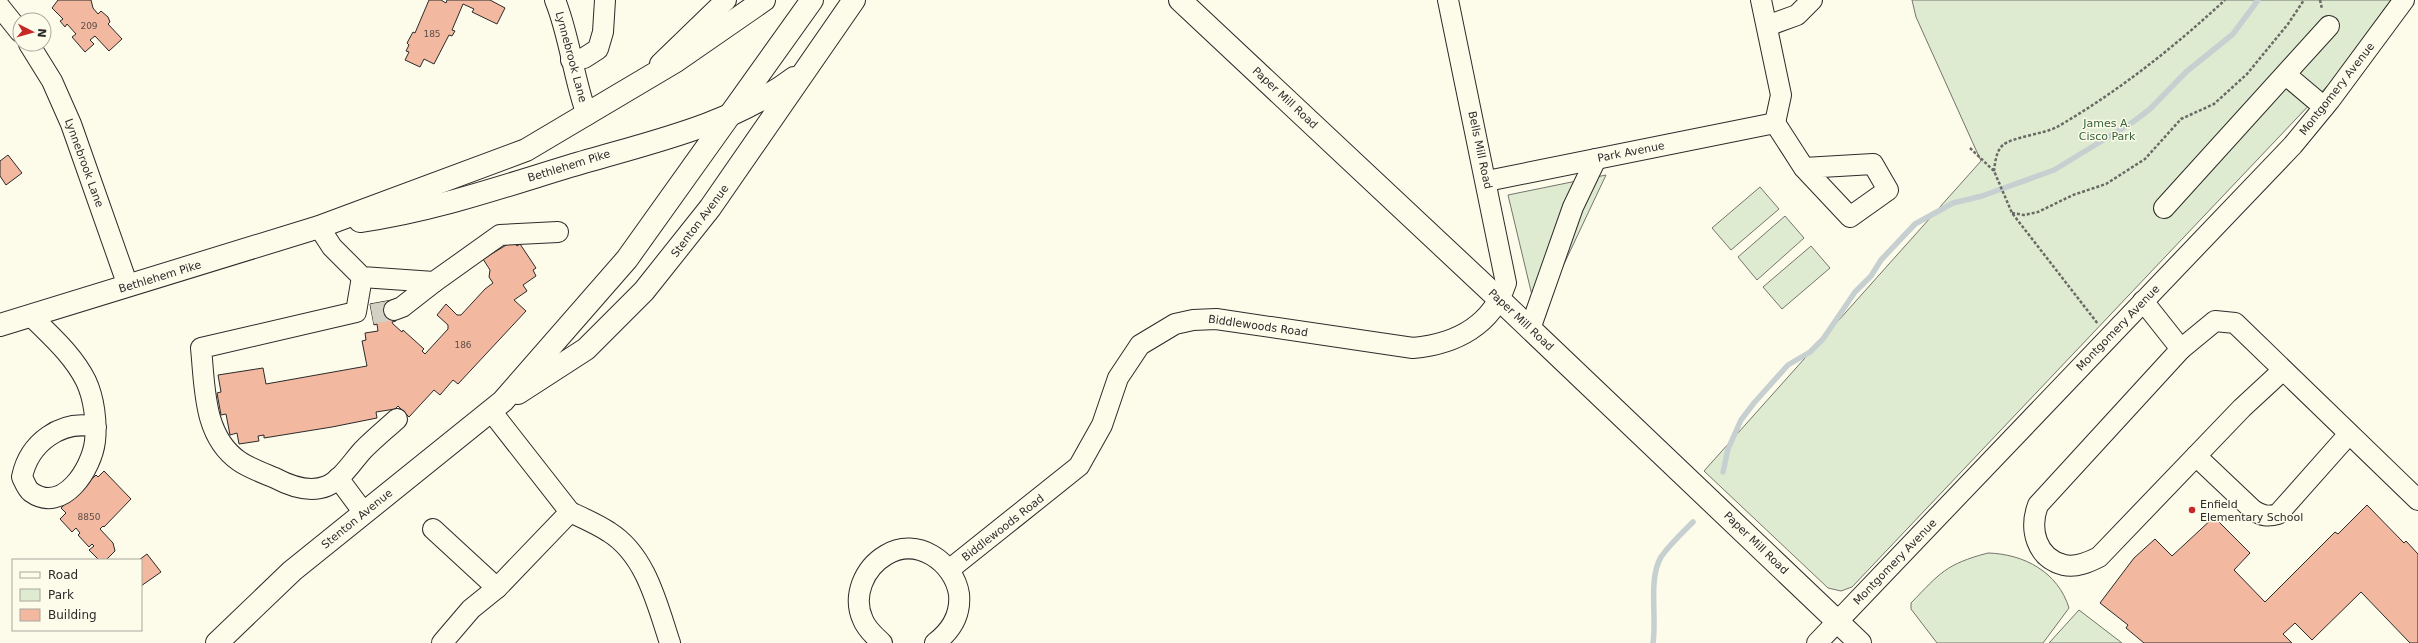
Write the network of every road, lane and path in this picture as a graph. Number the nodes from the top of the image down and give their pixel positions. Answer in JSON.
{"nodes":[{"id":1,"x":555,"y":0,"type":"edge"},
{"id":2,"x":605,"y":0,"type":"edge"},
{"id":3,"x":726,"y":0,"type":"edge"},
{"id":4,"x":764,"y":0,"type":"edge"},
{"id":5,"x":812,"y":0,"type":"edge"},
{"id":6,"x":854,"y":0,"type":"edge"},
{"id":7,"x":1180,"y":0,"type":"edge"},
{"id":8,"x":1448,"y":0,"type":"edge"},
{"id":9,"x":1761,"y":0,"type":"edge"},
{"id":10,"x":1812,"y":0,"type":"edge"},
{"id":11,"x":2225,"y":0,"type":"edge"},
{"id":12,"x":2304,"y":0,"type":"edge"},
{"id":13,"x":2404,"y":0,"type":"edge"},
{"id":14,"x":0,"y":7,"type":"edge"},
{"id":15,"x":12,"y":22,"type":"edge"},
{"id":16,"x":1767,"y":26,"type":"junction"},
{"id":17,"x":2329,"y":26,"type":"dead end"},
{"id":18,"x":34,"y":52,"type":"edge"},
{"id":19,"x":571,"y":60,"type":"junction"},
{"id":20,"x":806,"y":70,"type":"junction"},
{"id":21,"x":2286,"y":75,"type":"junction"},
{"id":22,"x":642,"y":82,"type":"junction"},
{"id":23,"x":2324,"y":107,"type":"junction"},
{"id":24,"x":587,"y":115,"type":"junction"},
{"id":25,"x":731,"y":115,"type":"junction"},
{"id":26,"x":1775,"y":123,"type":"junction"},
{"id":27,"x":1970,"y":148,"type":"dead end"},
{"id":28,"x":1596,"y":159,"type":"junction"},
{"id":29,"x":1804,"y":168,"type":"dead end"},
{"id":30,"x":1994,"y":171,"type":"junction"},
{"id":31,"x":1487,"y":181,"type":"junction"},
{"id":32,"x":2164,"y":208,"type":"dead end"},
{"id":33,"x":2012,"y":213,"type":"junction"},
{"id":34,"x":319,"y":227,"type":"junction"},
{"id":35,"x":558,"y":232,"type":"dead end"},
{"id":36,"x":362,"y":277,"type":"junction"},
{"id":37,"x":434,"y":282,"type":"junction"},
{"id":38,"x":128,"y":286,"type":"junction"},
{"id":39,"x":1500,"y":300,"type":"junction"},
{"id":40,"x":2143,"y":301,"type":"junction"},
{"id":41,"x":394,"y":310,"type":"tunnel mouth"},
{"id":42,"x":32,"y":316,"type":"junction"},
{"id":43,"x":0,"y":326,"type":"edge"},
{"id":44,"x":1530,"y":328,"type":"junction"},
{"id":45,"x":2110,"y":336,"type":"junction"},
{"id":46,"x":2181,"y":350,"type":"junction"},
{"id":47,"x":2282,"y":370,"type":"junction"},
{"id":48,"x":497,"y":406,"type":"junction"},
{"id":49,"x":397,"y":419,"type":"dead end"},
{"id":50,"x":96,"y":427,"type":"dead end"},
{"id":51,"x":2349,"y":434,"type":"junction"},
{"id":52,"x":2196,"y":456,"type":"junction"},
{"id":53,"x":338,"y":478,"type":"junction"},
{"id":54,"x":2418,"y":500,"type":"edge"},
{"id":55,"x":570,"y":512,"type":"junction"},
{"id":56,"x":364,"y":513,"type":"junction"},
{"id":57,"x":433,"y":529,"type":"dead end"},
{"id":58,"x":950,"y":569,"type":"junction"},
{"id":59,"x":497,"y":588,"type":"junction"},
{"id":60,"x":1838,"y":622,"type":"junction"},
{"id":61,"x":217,"y":643,"type":"edge"},
{"id":62,"x":442,"y":643,"type":"edge"},
{"id":63,"x":670,"y":643,"type":"edge"},
{"id":64,"x":882,"y":643,"type":"edge"},
{"id":65,"x":935,"y":643,"type":"edge"},
{"id":66,"x":1817,"y":643,"type":"edge"},
{"id":67,"x":1860,"y":643,"type":"edge"}],
"edges":[{"from":1,"to":19,"type":"street","name":"Lynnebrook Lane"},
{"from":2,"to":19,"type":"street"},
{"from":3,"to":22,"type":"street"},
{"from":4,"to":22,"type":"main road","name":"Bethlehem Pike"},
{"from":5,"to":25,"type":"main road","name":"Stenton Avenue"},
{"from":6,"to":20,"type":"main road","name":"Stenton Avenue"},
{"from":7,"to":39,"type":"main road","name":"Paper Mill Road"},
{"from":8,"to":31,"type":"street","name":"Bells Mill Road"},
{"from":9,"to":16,"type":"street"},
{"from":10,"to":16,"type":"street"},
{"from":11,"to":30,"type":"path"},
{"from":12,"to":33,"type":"path"},
{"from":13,"to":23,"type":"street","name":"Montgomery Avenue"},
{"from":14,"to":15,"type":"street"},
{"from":16,"to":26,"type":"street"},
{"from":17,"to":21,"type":"street"},
{"from":18,"to":38,"type":"street","name":"Lynnebrook Lane"},
{"from":19,"to":24,"type":"street","name":"Lynnebrook Lane"},
{"from":20,"to":25,"type":"main road","name":"Bethlehem Pike"},
{"from":20,"to":48,"type":"main road","name":"Stenton Avenue"},
{"from":21,"to":23,"type":"street"},
{"from":21,"to":32,"type":"street"},
{"from":22,"to":24,"type":"main road","name":"Bethlehem Pike"},
{"from":23,"to":40,"type":"street","name":"Montgomery Avenue"},
{"from":24,"to":34,"type":"main road","name":"Bethlehem Pike"},
{"from":25,"to":34,"type":"main road","name":"Bethlehem Pike"},
{"from":25,"to":48,"type":"main road","name":"Stenton Avenue"},
{"from":26,"to":28,"type":"street","name":"Park Avenue"},
{"from":26,"to":29,"type":"street"},
{"from":27,"to":30,"type":"path"},
{"from":28,"to":31,"type":"street","name":"Park Avenue"},
{"from":28,"to":44,"type":"street"},
{"from":30,"to":33,"type":"path"},
{"from":31,"to":39,"type":"street","name":"Bells Mill Road"},
{"from":33,"to":45,"type":"path"},
{"from":34,"to":36,"type":"street"},
{"from":34,"to":38,"type":"main road","name":"Bethlehem Pike"},
{"from":35,"to":37,"type":"street"},
{"from":36,"to":37,"type":"street"},
{"from":36,"to":53,"type":"street"},
{"from":37,"to":41,"type":"street"},
{"from":38,"to":42,"type":"main road","name":"Bethlehem Pike"},
{"from":39,"to":44,"type":"main road","name":"Paper Mill Road"},
{"from":39,"to":58,"type":"street","name":"Biddlewoods Road"},
{"from":40,"to":45,"type":"street","name":"Montgomery Avenue"},
{"from":40,"to":46,"type":"street"},
{"from":42,"to":43,"type":"main road","name":"Bethlehem Pike"},
{"from":42,"to":50,"type":"street"},
{"from":44,"to":60,"type":"main road","name":"Paper Mill Road"},
{"from":45,"to":60,"type":"street","name":"Montgomery Avenue"},
{"from":46,"to":47,"type":"street"},
{"from":46,"to":52,"type":"street"},
{"from":47,"to":51,"type":"street"},
{"from":47,"to":52,"type":"street"},
{"from":48,"to":55,"type":"street"},
{"from":48,"to":56,"type":"main road","name":"Stenton Avenue"},
{"from":49,"to":53,"type":"street"},
{"from":51,"to":52,"type":"street"},
{"from":51,"to":54,"type":"street"},
{"from":53,"to":56,"type":"street"},
{"from":55,"to":59,"type":"street"},
{"from":55,"to":63,"type":"street"},
{"from":56,"to":61,"type":"main road","name":"Stenton Avenue"},
{"from":57,"to":59,"type":"street"},
{"from":58,"to":64,"type":"street"},
{"from":58,"to":65,"type":"street"},
{"from":59,"to":62,"type":"street"},
{"from":60,"to":66,"type":"street","name":"Montgomery Avenue"},
{"from":60,"to":67,"type":"main road","name":"Paper Mill Road"}]}
